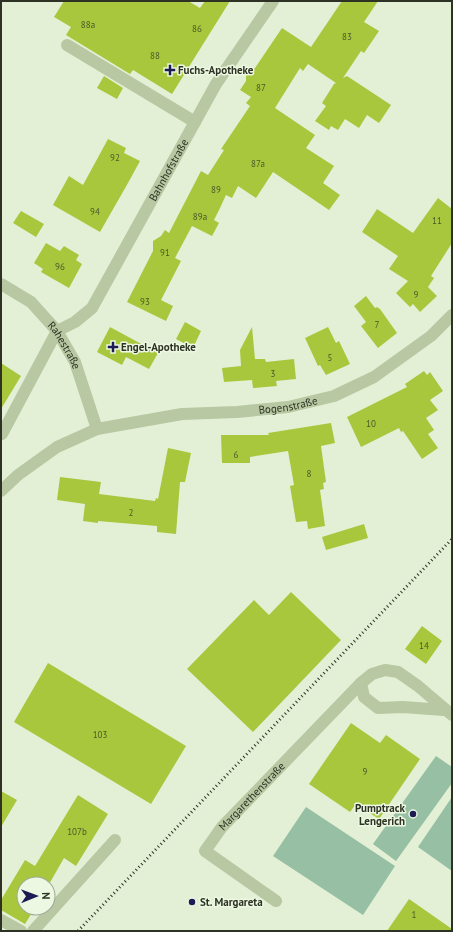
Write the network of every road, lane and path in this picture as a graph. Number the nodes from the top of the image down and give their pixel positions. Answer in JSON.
{"nodes":[{"id":1,"x":273,"y":1,"type":"edge"},
{"id":2,"x":67,"y":45,"type":"dead end"},
{"id":3,"x":195,"y":122,"type":"junction"},
{"id":4,"x":1,"y":284,"type":"edge"},
{"id":5,"x":452,"y":315,"type":"edge"},
{"id":6,"x":57,"y":331,"type":"junction"},
{"id":7,"x":97,"y":429,"type":"junction"},
{"id":8,"x":2,"y":434,"type":"edge"},
{"id":9,"x":1,"y":491,"type":"edge"},
{"id":10,"x":362,"y":683,"type":"junction"},
{"id":11,"x":448,"y":713,"type":"edge"},
{"id":12,"x":115,"y":840,"type":"dead end"},
{"id":13,"x":276,"y":901,"type":"dead end"},
{"id":14,"x":1,"y":920,"type":"edge"},
{"id":15,"x":21,"y":931,"type":"edge"},
{"id":16,"x":33,"y":931,"type":"edge"}],
"edges":[{"from":1,"to":3,"type":"street","name":"Bahnhofstraße"},
{"from":2,"to":3,"type":"street"},
{"from":3,"to":6,"type":"street","name":"Bahnhofstraße"},
{"from":4,"to":6,"type":"street","name":"Rahestraße"},
{"from":5,"to":7,"type":"street","name":"Bogenstraße"},
{"from":6,"to":7,"type":"street","name":"Rahestraße"},
{"from":6,"to":8,"type":"street"},
{"from":7,"to":9,"type":"street"},
{"from":10,"to":11,"type":"street","name":"Margarethenstraße"},
{"from":10,"to":11,"type":"street","name":"Margarethenstraße"},
{"from":10,"to":13,"type":"street","name":"Margarethenstraße"},
{"from":12,"to":16,"type":"street"},
{"from":14,"to":15,"type":"street"}]}
